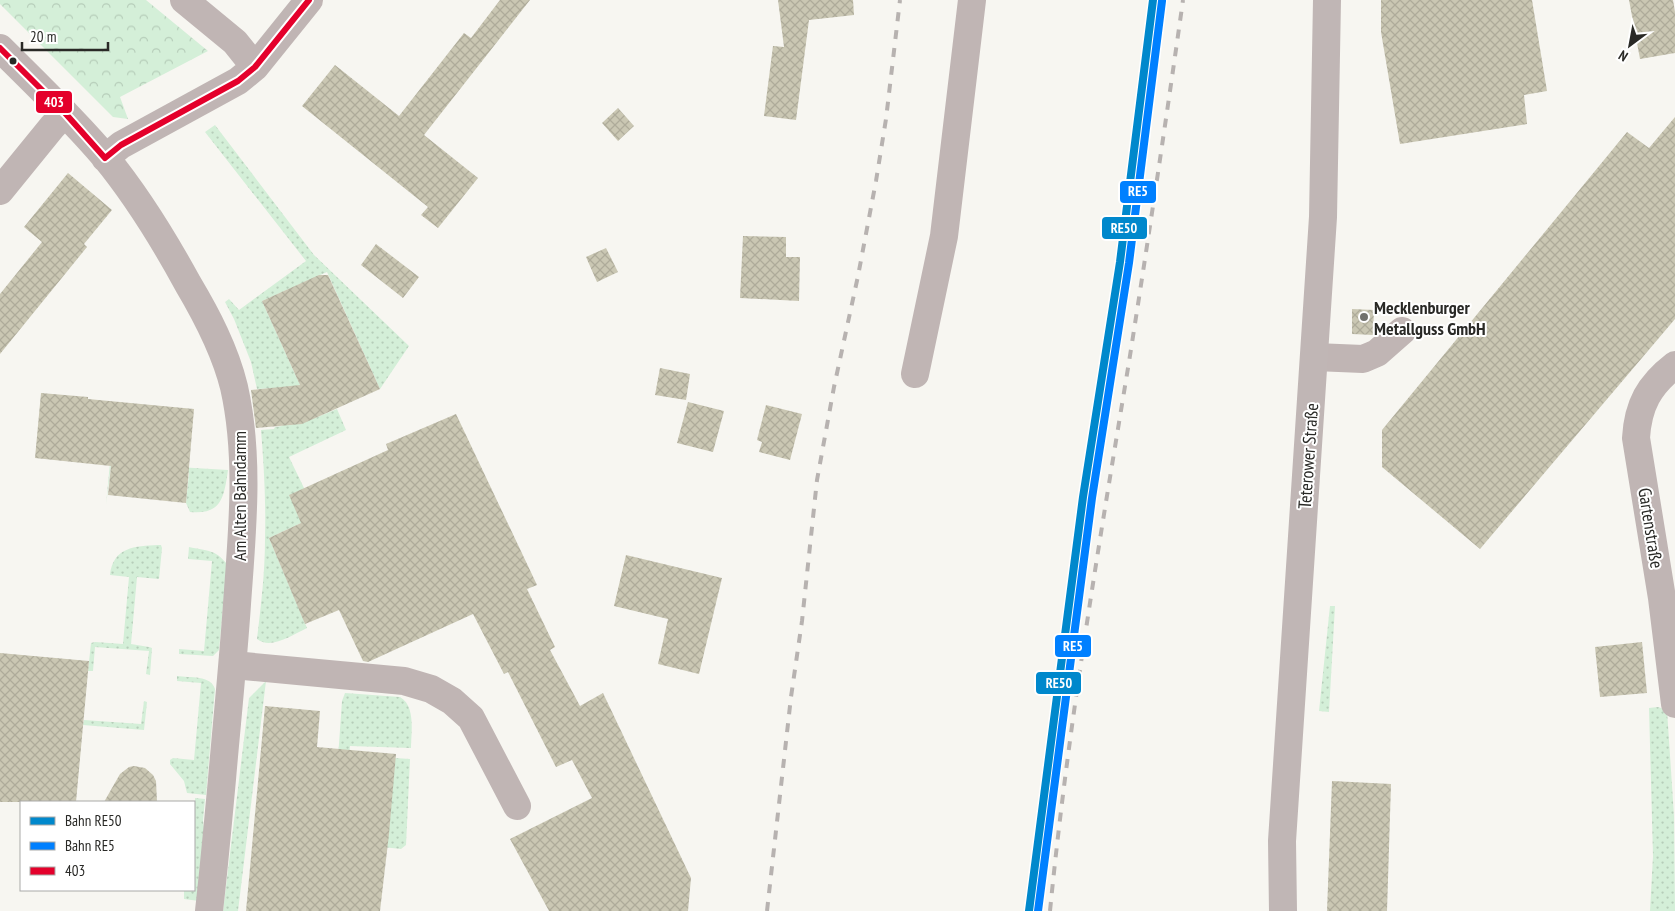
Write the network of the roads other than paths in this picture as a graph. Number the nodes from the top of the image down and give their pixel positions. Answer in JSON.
{"nodes":[{"id":1,"x":184,"y":0,"type":"edge"},
{"id":2,"x":309,"y":0,"type":"edge"},
{"id":3,"x":972,"y":0,"type":"edge"},
{"id":4,"x":1327,"y":0,"type":"edge"},
{"id":5,"x":0,"y":48,"type":"edge"},
{"id":6,"x":255,"y":67,"type":"junction"},
{"id":7,"x":65,"y":113,"type":"junction"},
{"id":8,"x":105,"y":158,"type":"junction"},
{"id":9,"x":0,"y":191,"type":"edge"},
{"id":10,"x":1402,"y":331,"type":"dead end"},
{"id":11,"x":1315,"y":357,"type":"junction"},
{"id":12,"x":1675,"y":365,"type":"edge"},
{"id":13,"x":915,"y":374,"type":"dead end"},
{"id":14,"x":1669,"y":597,"type":"edge"},
{"id":15,"x":233,"y":665,"type":"junction"},
{"id":16,"x":1675,"y":704,"type":"edge"},
{"id":17,"x":517,"y":806,"type":"dead end"},
{"id":18,"x":209,"y":911,"type":"edge"},
{"id":19,"x":1283,"y":911,"type":"edge"}],
"edges":[{"from":1,"to":6,"type":"street"},
{"from":2,"to":6,"type":"street"},
{"from":3,"to":13,"type":"street"},
{"from":4,"to":11,"type":"main road","name":"Teterower Straße"},
{"from":5,"to":7,"type":"street","name":"Am Alten Bahndamm"},
{"from":6,"to":8,"type":"street"},
{"from":7,"to":8,"type":"street","name":"Am Alten Bahndamm"},
{"from":7,"to":9,"type":"street"},
{"from":8,"to":15,"type":"street","name":"Am Alten Bahndamm"},
{"from":10,"to":11,"type":"street"},
{"from":11,"to":19,"type":"main road","name":"Teterower Straße"},
{"from":12,"to":14,"type":"street","name":"Gartenstraße"},
{"from":14,"to":16,"type":"street","name":"Gartenstraße"},
{"from":15,"to":17,"type":"street"},
{"from":15,"to":18,"type":"street","name":"Am Alten Bahndamm"}]}
